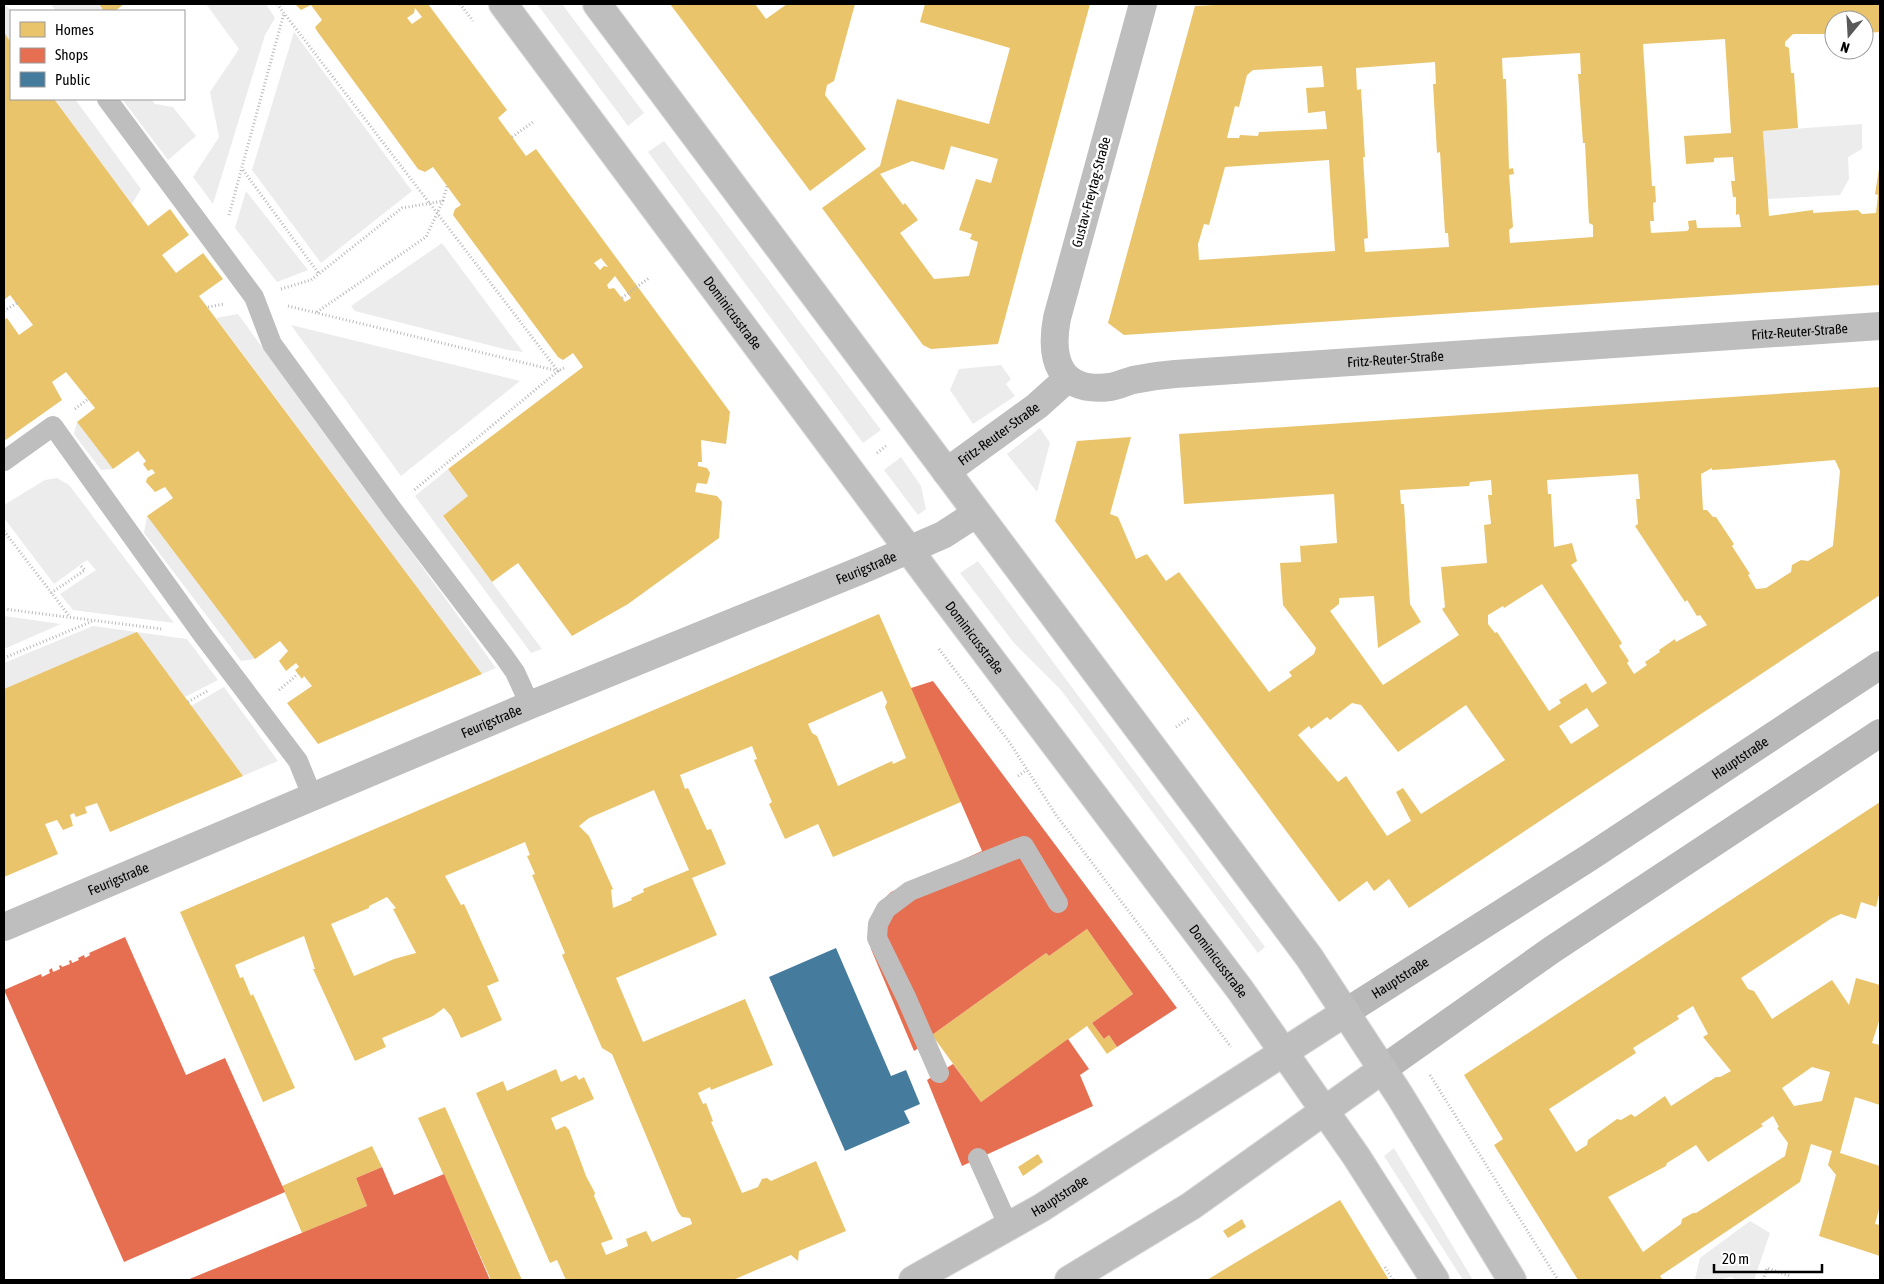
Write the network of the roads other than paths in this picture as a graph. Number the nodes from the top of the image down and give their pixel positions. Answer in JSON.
{"nodes":[{"id":1,"x":503,"y":4,"type":"edge"},
{"id":2,"x":597,"y":4,"type":"edge"},
{"id":3,"x":1143,"y":4,"type":"edge"},
{"id":4,"x":108,"y":100,"type":"edge"},
{"id":5,"x":1880,"y":326,"type":"edge"},
{"id":6,"x":1067,"y":379,"type":"junction"},
{"id":7,"x":4,"y":461,"type":"edge"},
{"id":8,"x":946,"y":472,"type":"junction"},
{"id":9,"x":977,"y":513,"type":"junction"},
{"id":10,"x":909,"y":549,"type":"junction"},
{"id":11,"x":1880,"y":665,"type":"edge"},
{"id":12,"x":530,"y":705,"type":"junction"},
{"id":13,"x":1880,"y":734,"type":"edge"},
{"id":14,"x":313,"y":798,"type":"junction"},
{"id":15,"x":1058,"y":903,"type":"dead end"},
{"id":16,"x":4,"y":927,"type":"edge"},
{"id":17,"x":1346,"y":1012,"type":"junction"},
{"id":18,"x":1283,"y":1052,"type":"junction"},
{"id":19,"x":1383,"y":1069,"type":"junction"},
{"id":20,"x":939,"y":1073,"type":"dead end"},
{"id":21,"x":1324,"y":1111,"type":"junction"},
{"id":22,"x":978,"y":1158,"type":"dead end"},
{"id":23,"x":1009,"y":1227,"type":"junction"},
{"id":24,"x":913,"y":1280,"type":"edge"},
{"id":25,"x":1069,"y":1280,"type":"edge"},
{"id":26,"x":1435,"y":1280,"type":"edge"},
{"id":27,"x":1512,"y":1280,"type":"edge"}],
"edges":[{"from":1,"to":10,"type":"main road","name":"Dominicusstraße"},
{"from":2,"to":8,"type":"main road"},
{"from":3,"to":6,"type":"main road","name":"Gustav-Freytag-Straße"},
{"from":4,"to":12,"type":"lane"},
{"from":5,"to":6,"type":"main road","name":"Fritz-Reuter-Straße"},
{"from":6,"to":8,"type":"main road","name":"Fritz-Reuter-Straße"},
{"from":7,"to":14,"type":"lane"},
{"from":8,"to":9,"type":"main road"},
{"from":9,"to":10,"type":"main road","name":"Feurigstraße"},
{"from":9,"to":17,"type":"main road"},
{"from":10,"to":12,"type":"main road","name":"Feurigstraße"},
{"from":10,"to":18,"type":"main road","name":"Dominicusstraße"},
{"from":11,"to":17,"type":"main road","name":"Hauptstraße"},
{"from":12,"to":14,"type":"main road","name":"Feurigstraße"},
{"from":13,"to":19,"type":"main road"},
{"from":14,"to":16,"type":"main road","name":"Feurigstraße"},
{"from":15,"to":20,"type":"lane"},
{"from":17,"to":18,"type":"main road","name":"Hauptstraße"},
{"from":17,"to":19,"type":"main road"},
{"from":18,"to":21,"type":"main road","name":"Dominicusstraße"},
{"from":18,"to":23,"type":"main road","name":"Hauptstraße"},
{"from":19,"to":21,"type":"main road"},
{"from":19,"to":27,"type":"main road"},
{"from":21,"to":25,"type":"main road"},
{"from":21,"to":26,"type":"main road","name":"Dominicusstraße"},
{"from":22,"to":23,"type":"lane"},
{"from":23,"to":24,"type":"main road","name":"Hauptstraße"}]}
